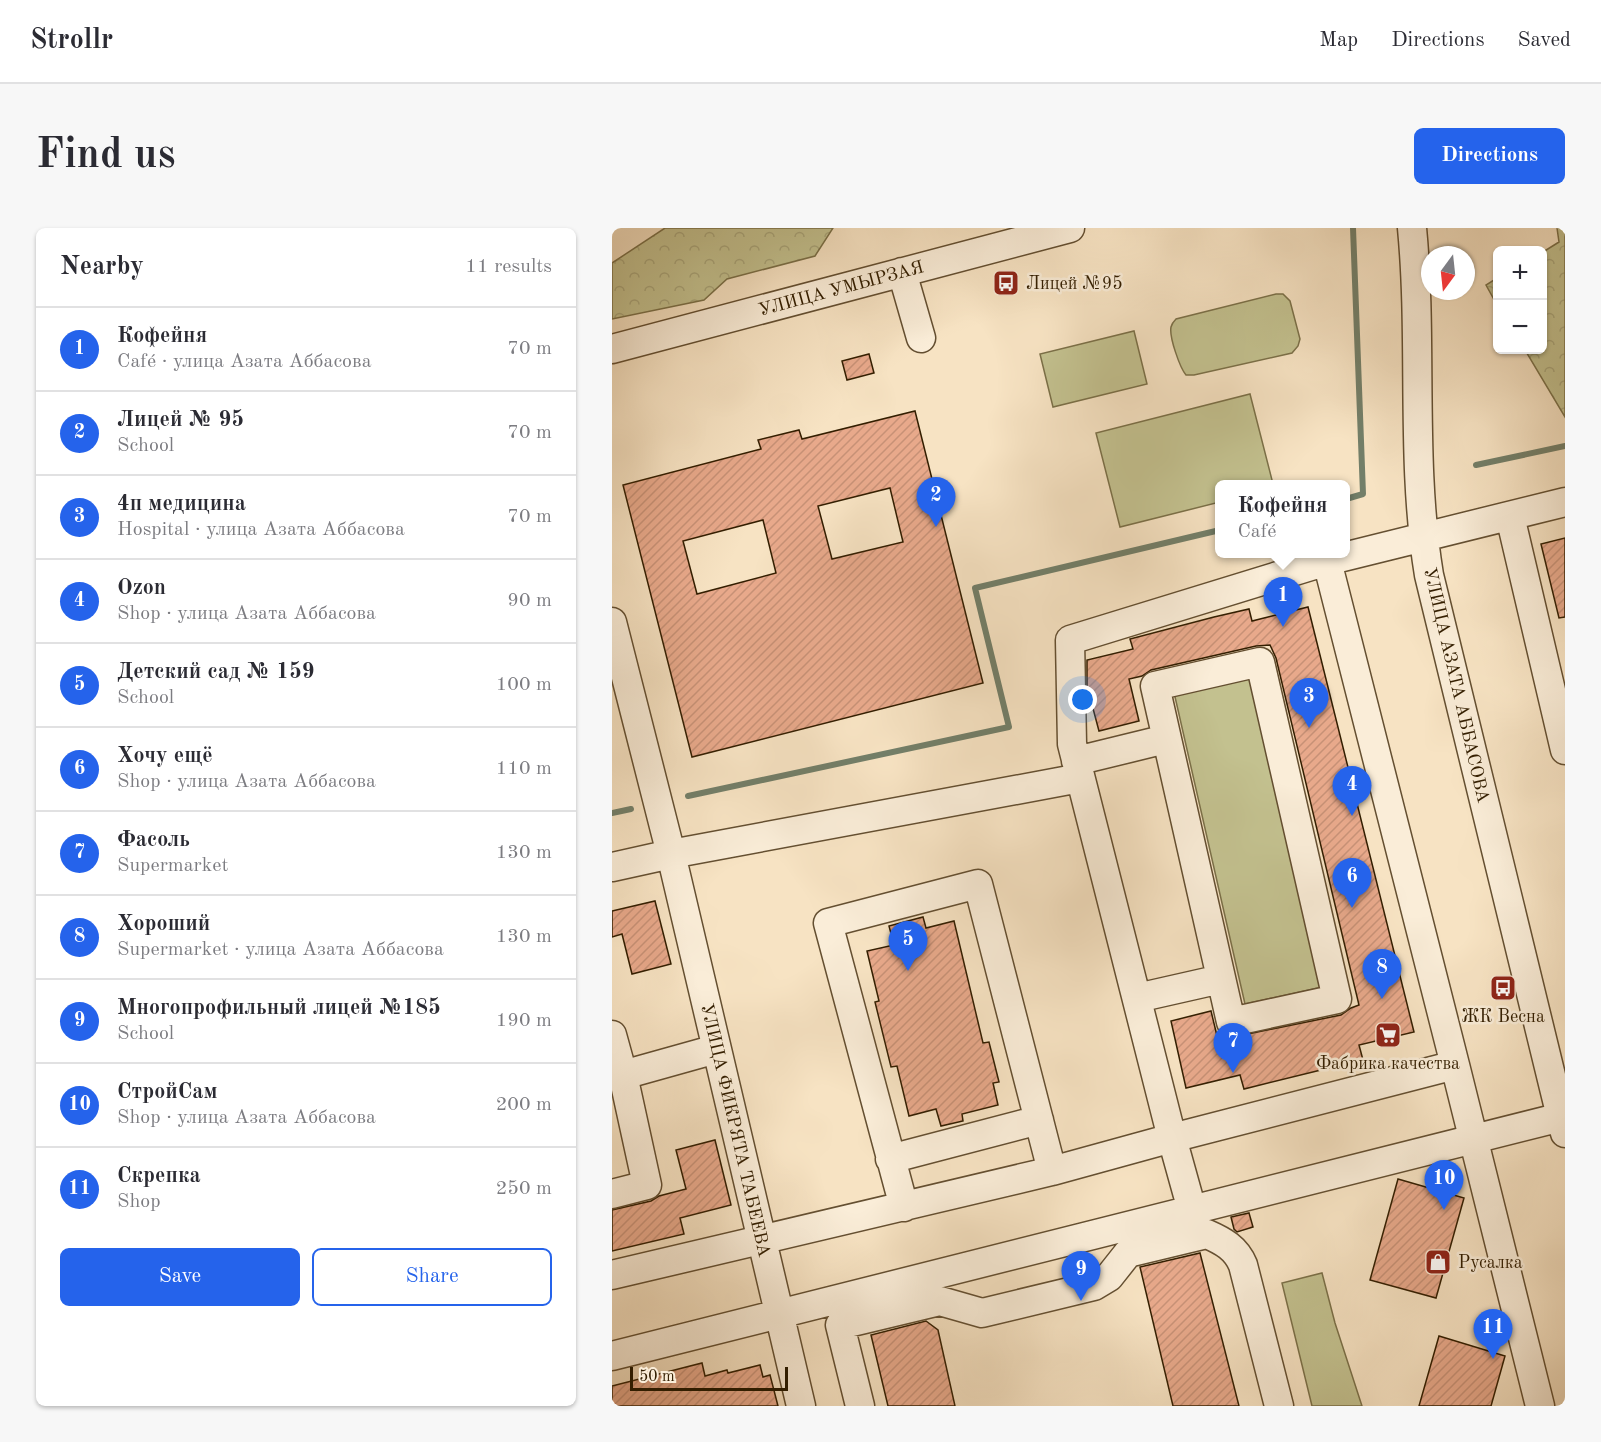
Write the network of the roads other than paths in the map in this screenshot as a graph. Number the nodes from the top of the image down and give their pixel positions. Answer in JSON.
{"nodes":[{"id":1,"x":1070,"y":228,"type":"edge"},
{"id":2,"x":1412,"y":228,"type":"edge"},
{"id":3,"x":902,"y":272,"type":"junction"},
{"id":4,"x":921,"y":339,"type":"dead end"},
{"id":5,"x":612,"y":349,"type":"edge"},
{"id":6,"x":1565,"y":502,"type":"edge"},
{"id":7,"x":1510,"y":516,"type":"junction"},
{"id":8,"x":1423,"y":538,"type":"junction"},
{"id":9,"x":1350,"y":555,"type":"edge"},
{"id":10,"x":1340,"y":558,"type":"edge"},
{"id":11,"x":1327,"y":561,"type":"junction"},
{"id":12,"x":612,"y":622,"type":"edge"},
{"id":13,"x":1167,"y":739,"type":"junction"},
{"id":14,"x":1565,"y":750,"type":"edge"},
{"id":15,"x":1078,"y":769,"type":"junction"},
{"id":16,"x":672,"y":854,"type":"junction"},
{"id":17,"x":612,"y":867,"type":"edge"},
{"id":18,"x":1221,"y":979,"type":"junction"},
{"id":19,"x":1137,"y":998,"type":"junction"},
{"id":20,"x":612,"y":1035,"type":"edge"},
{"id":21,"x":716,"y":1049,"type":"junction"},
{"id":22,"x":1455,"y":1065,"type":"junction"},
{"id":23,"x":624,"y":1075,"type":"junction"},
{"id":24,"x":1039,"y":1120,"type":"junction"},
{"id":25,"x":1564,"y":1122,"type":"edge"},
{"id":26,"x":1172,"y":1138,"type":"junction"},
{"id":27,"x":1473,"y":1139,"type":"junction"},
{"id":28,"x":890,"y":1159,"type":"junction"},
{"id":29,"x":1053,"y":1171,"type":"junction"},
{"id":30,"x":612,"y":1194,"type":"edge"},
{"id":31,"x":904,"y":1207,"type":"junction"},
{"id":32,"x":1192,"y":1210,"type":"junction"},
{"id":33,"x":761,"y":1241,"type":"junction"},
{"id":34,"x":612,"y":1275,"type":"edge"},
{"id":35,"x":779,"y":1315,"type":"junction"},
{"id":36,"x":612,"y":1356,"type":"edge"},
{"id":37,"x":801,"y":1406,"type":"edge"},
{"id":38,"x":860,"y":1406,"type":"edge"},
{"id":39,"x":1279,"y":1406,"type":"edge"},
{"id":40,"x":1540,"y":1406,"type":"edge"}],
"edges":[{"from":1,"to":3,"type":"street","name":"УЛИЦА УМЫРЗАЯ"},
{"from":2,"to":8,"type":"street","name":"УЛИЦА АЗАТА АББАСОВА"},
{"from":3,"to":4,"type":"street"},
{"from":3,"to":5,"type":"street","name":"УЛИЦА УМЫРЗАЯ"},
{"from":6,"to":7,"type":"street"},
{"from":7,"to":8,"type":"street"},
{"from":7,"to":14,"type":"street"},
{"from":8,"to":9,"type":"street"},
{"from":8,"to":25,"type":"street","name":"УЛИЦА АЗАТА АББАСОВА"},
{"from":10,"to":11,"type":"street"},
{"from":11,"to":15,"type":"street"},
{"from":11,"to":22,"type":"street"},
{"from":12,"to":16,"type":"street","name":"УЛИЦА ФИКРЯТА ТАБЕЕВА"},
{"from":13,"to":15,"type":"street"},
{"from":13,"to":18,"type":"street"},
{"from":13,"to":18,"type":"street"},
{"from":15,"to":16,"type":"street"},
{"from":15,"to":19,"type":"street"},
{"from":16,"to":17,"type":"street"},
{"from":16,"to":21,"type":"street","name":"УЛИЦА ФИКРЯТА ТАБЕЕВА"},
{"from":18,"to":19,"type":"street"},
{"from":19,"to":26,"type":"street"},
{"from":20,"to":23,"type":"street"},
{"from":21,"to":23,"type":"street"},
{"from":21,"to":33,"type":"street","name":"УЛИЦА ФИКРЯТА ТАБЕЕВА"},
{"from":22,"to":26,"type":"street"},
{"from":22,"to":27,"type":"street"},
{"from":23,"to":30,"type":"street"},
{"from":24,"to":28,"type":"street"},
{"from":24,"to":28,"type":"street"},
{"from":24,"to":29,"type":"street"},
{"from":25,"to":27,"type":"street"},
{"from":26,"to":29,"type":"street"},
{"from":26,"to":32,"type":"street"},
{"from":27,"to":32,"type":"street"},
{"from":27,"to":40,"type":"street"},
{"from":28,"to":31,"type":"street"},
{"from":29,"to":31,"type":"street"},
{"from":31,"to":33,"type":"street"},
{"from":32,"to":35,"type":"street"},
{"from":33,"to":34,"type":"street"},
{"from":33,"to":35,"type":"street","name":"УЛИЦА ФИКРЯТА ТАБЕЕВА"},
{"from":35,"to":36,"type":"street"},
{"from":35,"to":37,"type":"street","name":"УЛИЦА ФИКРЯТА ТАБЕЕВА"},
{"from":38,"to":39,"type":"street"}]}
